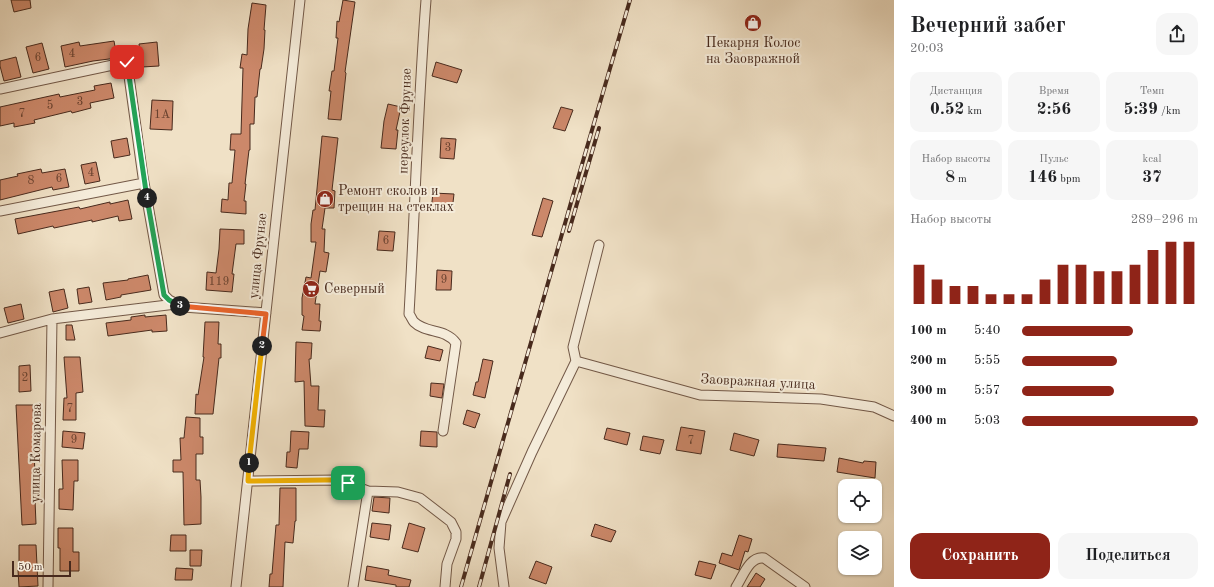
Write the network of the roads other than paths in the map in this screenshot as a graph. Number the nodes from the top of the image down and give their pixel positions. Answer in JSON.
{"nodes":[{"id":1,"x":300,"y":0,"type":"edge"},
{"id":2,"x":426,"y":0,"type":"edge"},
{"id":3,"x":0,"y":89,"type":"edge"},
{"id":4,"x":144,"y":183,"type":"junction"},
{"id":5,"x":0,"y":211,"type":"edge"},
{"id":6,"x":599,"y":245,"type":"dead end"},
{"id":7,"x":176,"y":304,"type":"junction"},
{"id":8,"x":266,"y":314,"type":"junction"},
{"id":9,"x":52,"y":319,"type":"junction"},
{"id":10,"x":0,"y":333,"type":"edge"},
{"id":11,"x":576,"y":361,"type":"junction"},
{"id":12,"x":894,"y":416,"type":"edge"},
{"id":13,"x":443,"y":431,"type":"dead end"},
{"id":14,"x":248,"y":481,"type":"junction"},
{"id":15,"x":368,"y":491,"type":"junction"},
{"id":16,"x":48,"y":587,"type":"edge"},
{"id":17,"x":236,"y":587,"type":"edge"},
{"id":18,"x":353,"y":587,"type":"edge"},
{"id":19,"x":445,"y":587,"type":"edge"},
{"id":20,"x":505,"y":587,"type":"edge"},
{"id":21,"x":514,"y":587,"type":"edge"},
{"id":22,"x":736,"y":587,"type":"edge"},
{"id":23,"x":805,"y":587,"type":"edge"}],
"edges":[{"from":1,"to":8,"type":"street","name":"улица Фрунзе"},
{"from":2,"to":13,"type":"street","name":"переулок Фрунзе"},
{"from":3,"to":4,"type":"street"},
{"from":4,"to":5,"type":"street"},
{"from":4,"to":7,"type":"street"},
{"from":6,"to":11,"type":"street"},
{"from":7,"to":8,"type":"street"},
{"from":7,"to":9,"type":"street"},
{"from":8,"to":14,"type":"street","name":"улица Фрунзе"},
{"from":9,"to":10,"type":"street"},
{"from":9,"to":16,"type":"street","name":"улица Комарова"},
{"from":11,"to":12,"type":"street","name":"Заовражная улица"},
{"from":11,"to":20,"type":"street"},
{"from":14,"to":15,"type":"street"},
{"from":14,"to":17,"type":"street","name":"улица Фрунзе"},
{"from":15,"to":18,"type":"street"},
{"from":15,"to":19,"type":"street"},
{"from":20,"to":21,"type":"street"},
{"from":22,"to":23,"type":"street"}]}
